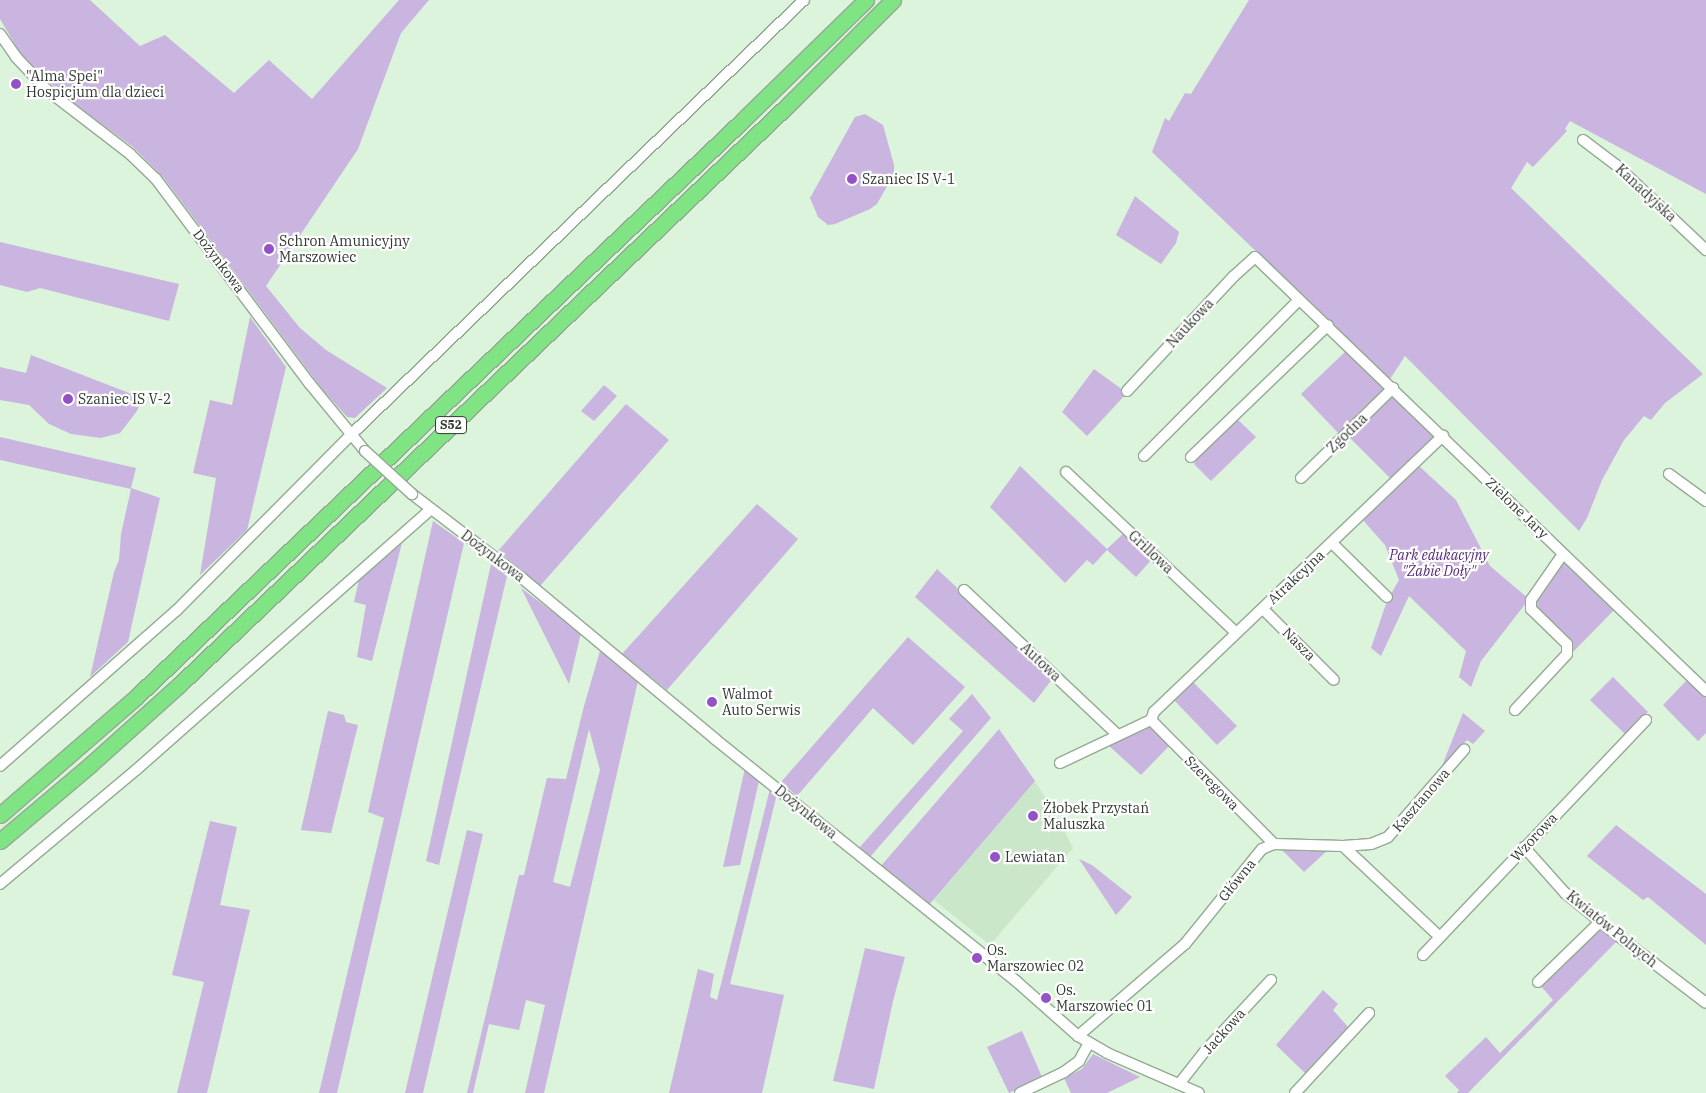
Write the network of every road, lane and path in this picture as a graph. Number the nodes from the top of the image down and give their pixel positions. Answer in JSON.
{"nodes":[{"id":1,"x":804,"y":0,"type":"edge"},
{"id":2,"x":866,"y":0,"type":"edge"},
{"id":3,"x":893,"y":0,"type":"edge"},
{"id":4,"x":0,"y":34,"type":"edge"},
{"id":5,"x":1583,"y":140,"type":"dead end"},
{"id":6,"x":1706,"y":250,"type":"edge"},
{"id":7,"x":1255,"y":257,"type":"joint"},
{"id":8,"x":1300,"y":300,"type":"junction"},
{"id":9,"x":1328,"y":325,"type":"junction"},
{"id":10,"x":1393,"y":388,"type":"junction"},
{"id":11,"x":1127,"y":391,"type":"dead end"},
{"id":12,"x":351,"y":436,"type":"junction"},
{"id":13,"x":1443,"y":436,"type":"junction"},
{"id":14,"x":1144,"y":456,"type":"dead end"},
{"id":15,"x":1191,"y":457,"type":"dead end"},
{"id":16,"x":1066,"y":472,"type":"dead end"},
{"id":17,"x":1670,"y":474,"type":"dead end"},
{"id":18,"x":1301,"y":478,"type":"dead end"},
{"id":19,"x":1706,"y":501,"type":"edge"},
{"id":20,"x":431,"y":509,"type":"junction"},
{"id":21,"x":1332,"y":543,"type":"junction"},
{"id":22,"x":1563,"y":554,"type":"junction"},
{"id":23,"x":964,"y":590,"type":"dead end"},
{"id":24,"x":1387,"y":598,"type":"dead end"},
{"id":25,"x":1263,"y":608,"type":"junction"},
{"id":26,"x":1236,"y":633,"type":"junction"},
{"id":27,"x":1334,"y":680,"type":"dead end"},
{"id":28,"x":1706,"y":691,"type":"edge"},
{"id":29,"x":1515,"y":710,"type":"dead end"},
{"id":30,"x":1151,"y":720,"type":"junction"},
{"id":31,"x":1646,"y":720,"type":"dead end"},
{"id":32,"x":1118,"y":734,"type":"junction"},
{"id":33,"x":1464,"y":750,"type":"dead end"},
{"id":34,"x":1060,"y":762,"type":"dead end"},
{"id":35,"x":0,"y":766,"type":"edge"},
{"id":36,"x":0,"y":815,"type":"edge"},
{"id":37,"x":0,"y":841,"type":"edge"},
{"id":38,"x":1274,"y":844,"type":"junction"},
{"id":39,"x":1343,"y":846,"type":"junction"},
{"id":40,"x":1524,"y":848,"type":"junction"},
{"id":41,"x":0,"y":884,"type":"edge"},
{"id":42,"x":1600,"y":922,"type":"junction"},
{"id":43,"x":1439,"y":936,"type":"junction"},
{"id":44,"x":1423,"y":955,"type":"dead end"},
{"id":45,"x":1271,"y":980,"type":"dead end"},
{"id":46,"x":1538,"y":982,"type":"dead end"},
{"id":47,"x":1706,"y":1003,"type":"edge"},
{"id":48,"x":1368,"y":1013,"type":"dead end"},
{"id":49,"x":1078,"y":1036,"type":"junction"},
{"id":50,"x":1089,"y":1043,"type":"junction"},
{"id":51,"x":1179,"y":1084,"type":"junction"},
{"id":52,"x":1020,"y":1093,"type":"edge"},
{"id":53,"x":1199,"y":1093,"type":"edge"},
{"id":54,"x":1295,"y":1093,"type":"edge"}],
"edges":[{"from":1,"to":12,"type":"street"},
{"from":2,"to":36,"type":"highway","number":"S52"},
{"from":3,"to":37,"type":"highway","number":"S52"},
{"from":4,"to":12,"type":"street","name":"Dożynkowa"},
{"from":5,"to":6,"type":"street","name":"Kanadyjska"},
{"from":7,"to":8,"type":"street","name":"Zielone Jary"},
{"from":7,"to":11,"type":"street","name":"Naukowa"},
{"from":8,"to":9,"type":"street","name":"Zielone Jary"},
{"from":8,"to":14,"type":"street"},
{"from":9,"to":10,"type":"street","name":"Zielone Jary"},
{"from":9,"to":15,"type":"street"},
{"from":10,"to":13,"type":"street","name":"Zielone Jary"},
{"from":10,"to":18,"type":"street","name":"Zgodna"},
{"from":12,"to":20,"type":"street","name":"Dożynkowa","bridge":true},
{"from":12,"to":35,"type":"street"},
{"from":13,"to":21,"type":"street","name":"Atrakcyjna"},
{"from":13,"to":22,"type":"street","name":"Zielone Jary"},
{"from":16,"to":26,"type":"street","name":"Grillowa"},
{"from":17,"to":19,"type":"street"},
{"from":20,"to":41,"type":"street"},
{"from":20,"to":49,"type":"street","name":"Dożynkowa"},
{"from":21,"to":24,"type":"street"},
{"from":21,"to":25,"type":"street","name":"Atrakcyjna"},
{"from":22,"to":28,"type":"street","name":"Zielone Jary"},
{"from":22,"to":29,"type":"street"},
{"from":23,"to":32,"type":"street","name":"Autowa"},
{"from":25,"to":26,"type":"street","name":"Atrakcyjna"},
{"from":25,"to":27,"type":"street","name":"Nasza"},
{"from":26,"to":30,"type":"street","name":"Atrakcyjna"},
{"from":30,"to":32,"type":"street"},
{"from":30,"to":38,"type":"street","name":"Szeregowa"},
{"from":31,"to":40,"type":"street","name":"Wzorowa"},
{"from":32,"to":34,"type":"street"},
{"from":33,"to":39,"type":"street","name":"Kasztanowa"},
{"from":38,"to":39,"type":"street"},
{"from":38,"to":49,"type":"street","name":"Główna"},
{"from":39,"to":43,"type":"street"},
{"from":40,"to":42,"type":"street","name":"Kwiatów Polnych"},
{"from":40,"to":43,"type":"street","name":"Wzorowa"},
{"from":42,"to":46,"type":"street"},
{"from":42,"to":47,"type":"street","name":"Kwiatów Polnych"},
{"from":43,"to":44,"type":"street","name":"Wzorowa"},
{"from":45,"to":51,"type":"street","name":"Jackowa"},
{"from":48,"to":54,"type":"street"},
{"from":49,"to":50,"type":"street","name":"Dożynkowa"},
{"from":50,"to":51,"type":"street","name":"Dożynkowa"},
{"from":50,"to":52,"type":"street"},
{"from":51,"to":53,"type":"street","name":"Dożynkowa"}]}
